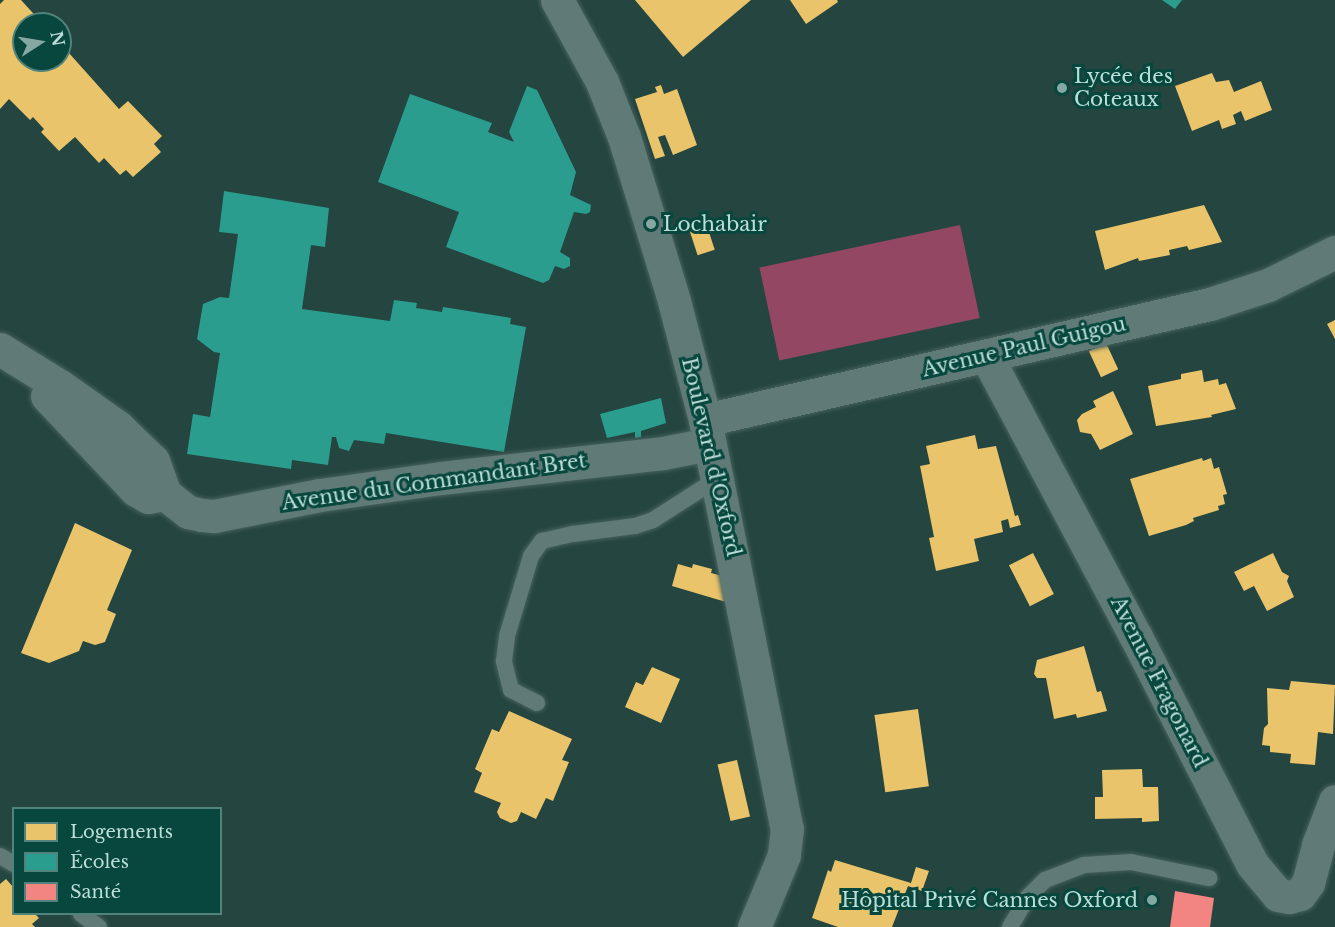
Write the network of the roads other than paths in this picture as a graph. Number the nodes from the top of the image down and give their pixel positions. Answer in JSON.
{"nodes":[{"id":1,"x":557,"y":0,"type":"edge"},
{"id":2,"x":1335,"y":252,"type":"edge"},
{"id":3,"x":0,"y":350,"type":"edge"},
{"id":4,"x":987,"y":357,"type":"junction"},
{"id":5,"x":707,"y":432,"type":"junction"},
{"id":6,"x":717,"y":479,"type":"junction"},
{"id":7,"x":537,"y":703,"type":"dead end"},
{"id":8,"x":1335,"y":801,"type":"edge"},
{"id":9,"x":1209,"y":878,"type":"dead end"},
{"id":10,"x":82,"y":915,"type":"edge"},
{"id":11,"x":99,"y":927,"type":"edge"},
{"id":12,"x":754,"y":927,"type":"edge"},
{"id":13,"x":1010,"y":927,"type":"edge"}],
"edges":[{"from":1,"to":5,"type":"street","name":"Boulevard d'Oxford"},
{"from":2,"to":4,"type":"street","name":"Avenue Paul Guigou"},
{"from":3,"to":5,"type":"street","name":"Avenue du Commandant Bret"},
{"from":4,"to":5,"type":"street","name":"Avenue Paul Guigou"},
{"from":4,"to":8,"type":"street","name":"Avenue Fragonard"},
{"from":5,"to":6,"type":"street","name":"Boulevard d'Oxford"},
{"from":6,"to":7,"type":"lane"},
{"from":6,"to":12,"type":"street","name":"Boulevard d'Oxford"},
{"from":9,"to":13,"type":"lane"},
{"from":10,"to":11,"type":"lane"}]}
